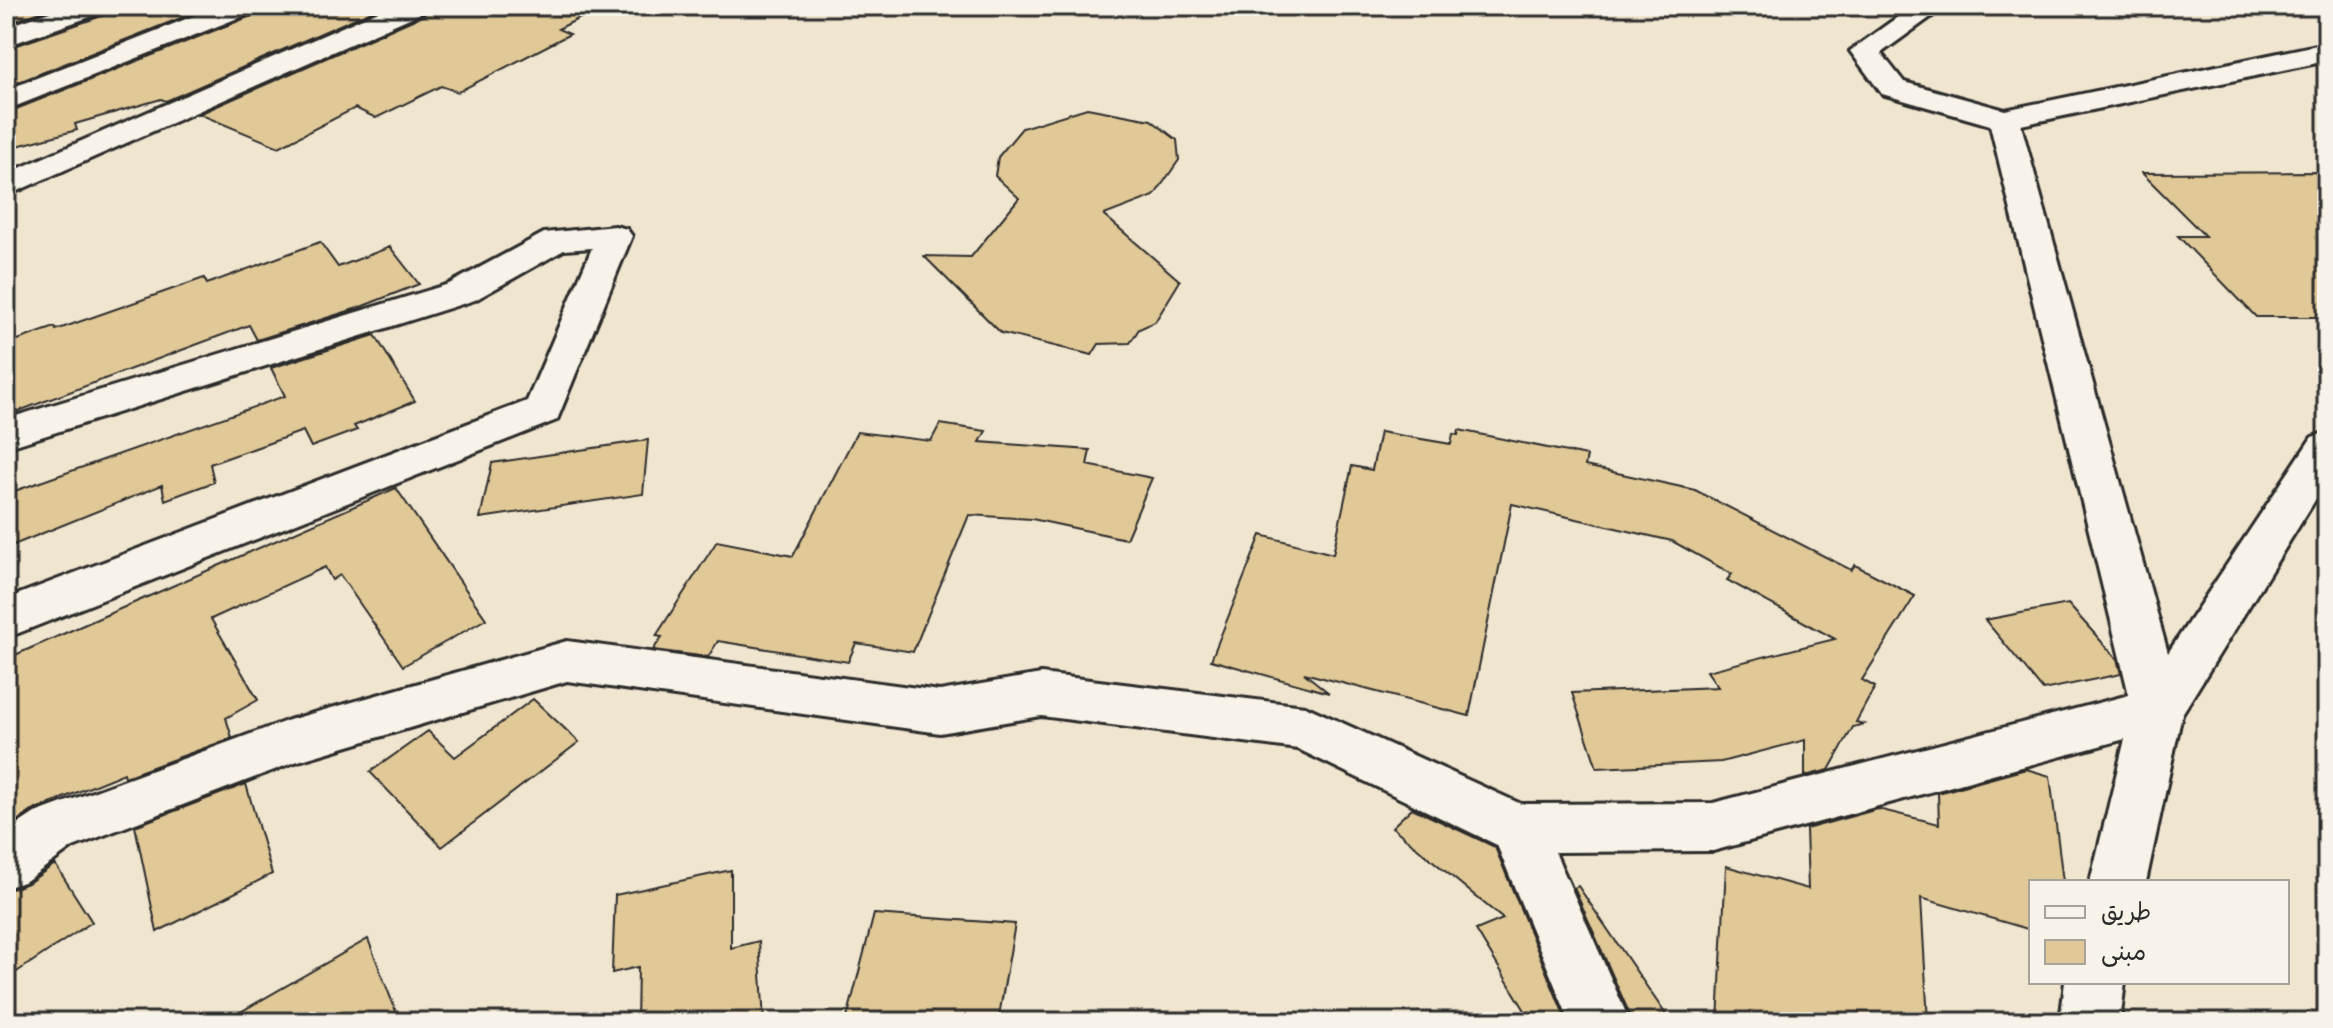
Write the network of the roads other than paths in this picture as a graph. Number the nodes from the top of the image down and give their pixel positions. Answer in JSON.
{"nodes":[{"id":1,"x":94,"y":6,"type":"edge"},
{"id":2,"x":243,"y":6,"type":"edge"},
{"id":3,"x":413,"y":6,"type":"edge"},
{"id":4,"x":1932,"y":6,"type":"edge"},
{"id":5,"x":6,"y":37,"type":"edge"},
{"id":6,"x":2327,"y":55,"type":"edge"},
{"id":7,"x":6,"y":101,"type":"edge"},
{"id":8,"x":2004,"y":119,"type":"junction"},
{"id":9,"x":6,"y":186,"type":"edge"},
{"id":10,"x":6,"y":434,"type":"edge"},
{"id":11,"x":2327,"y":447,"type":"edge"},
{"id":12,"x":6,"y":619,"type":"edge"},
{"id":13,"x":2158,"y":709,"type":"junction"},
{"id":14,"x":1517,"y":828,"type":"junction"},
{"id":15,"x":6,"y":863,"type":"edge"},
{"id":16,"x":2118,"y":880,"type":"edge"},
{"id":17,"x":2095,"y":984,"type":"edge"},
{"id":18,"x":1600,"y":1022,"type":"edge"},
{"id":19,"x":2090,"y":1022,"type":"edge"}],
"edges":[{"from":1,"to":5,"type":"street"},
{"from":2,"to":7,"type":"street"},
{"from":3,"to":9,"type":"street"},
{"from":4,"to":8,"type":"street"},
{"from":6,"to":8,"type":"street"},
{"from":8,"to":13,"type":"street"},
{"from":10,"to":12,"type":"street"},
{"from":11,"to":13,"type":"street"},
{"from":13,"to":14,"type":"street"},
{"from":13,"to":16,"type":"street"},
{"from":14,"to":15,"type":"street"},
{"from":14,"to":18,"type":"street"},
{"from":17,"to":19,"type":"street"}]}
